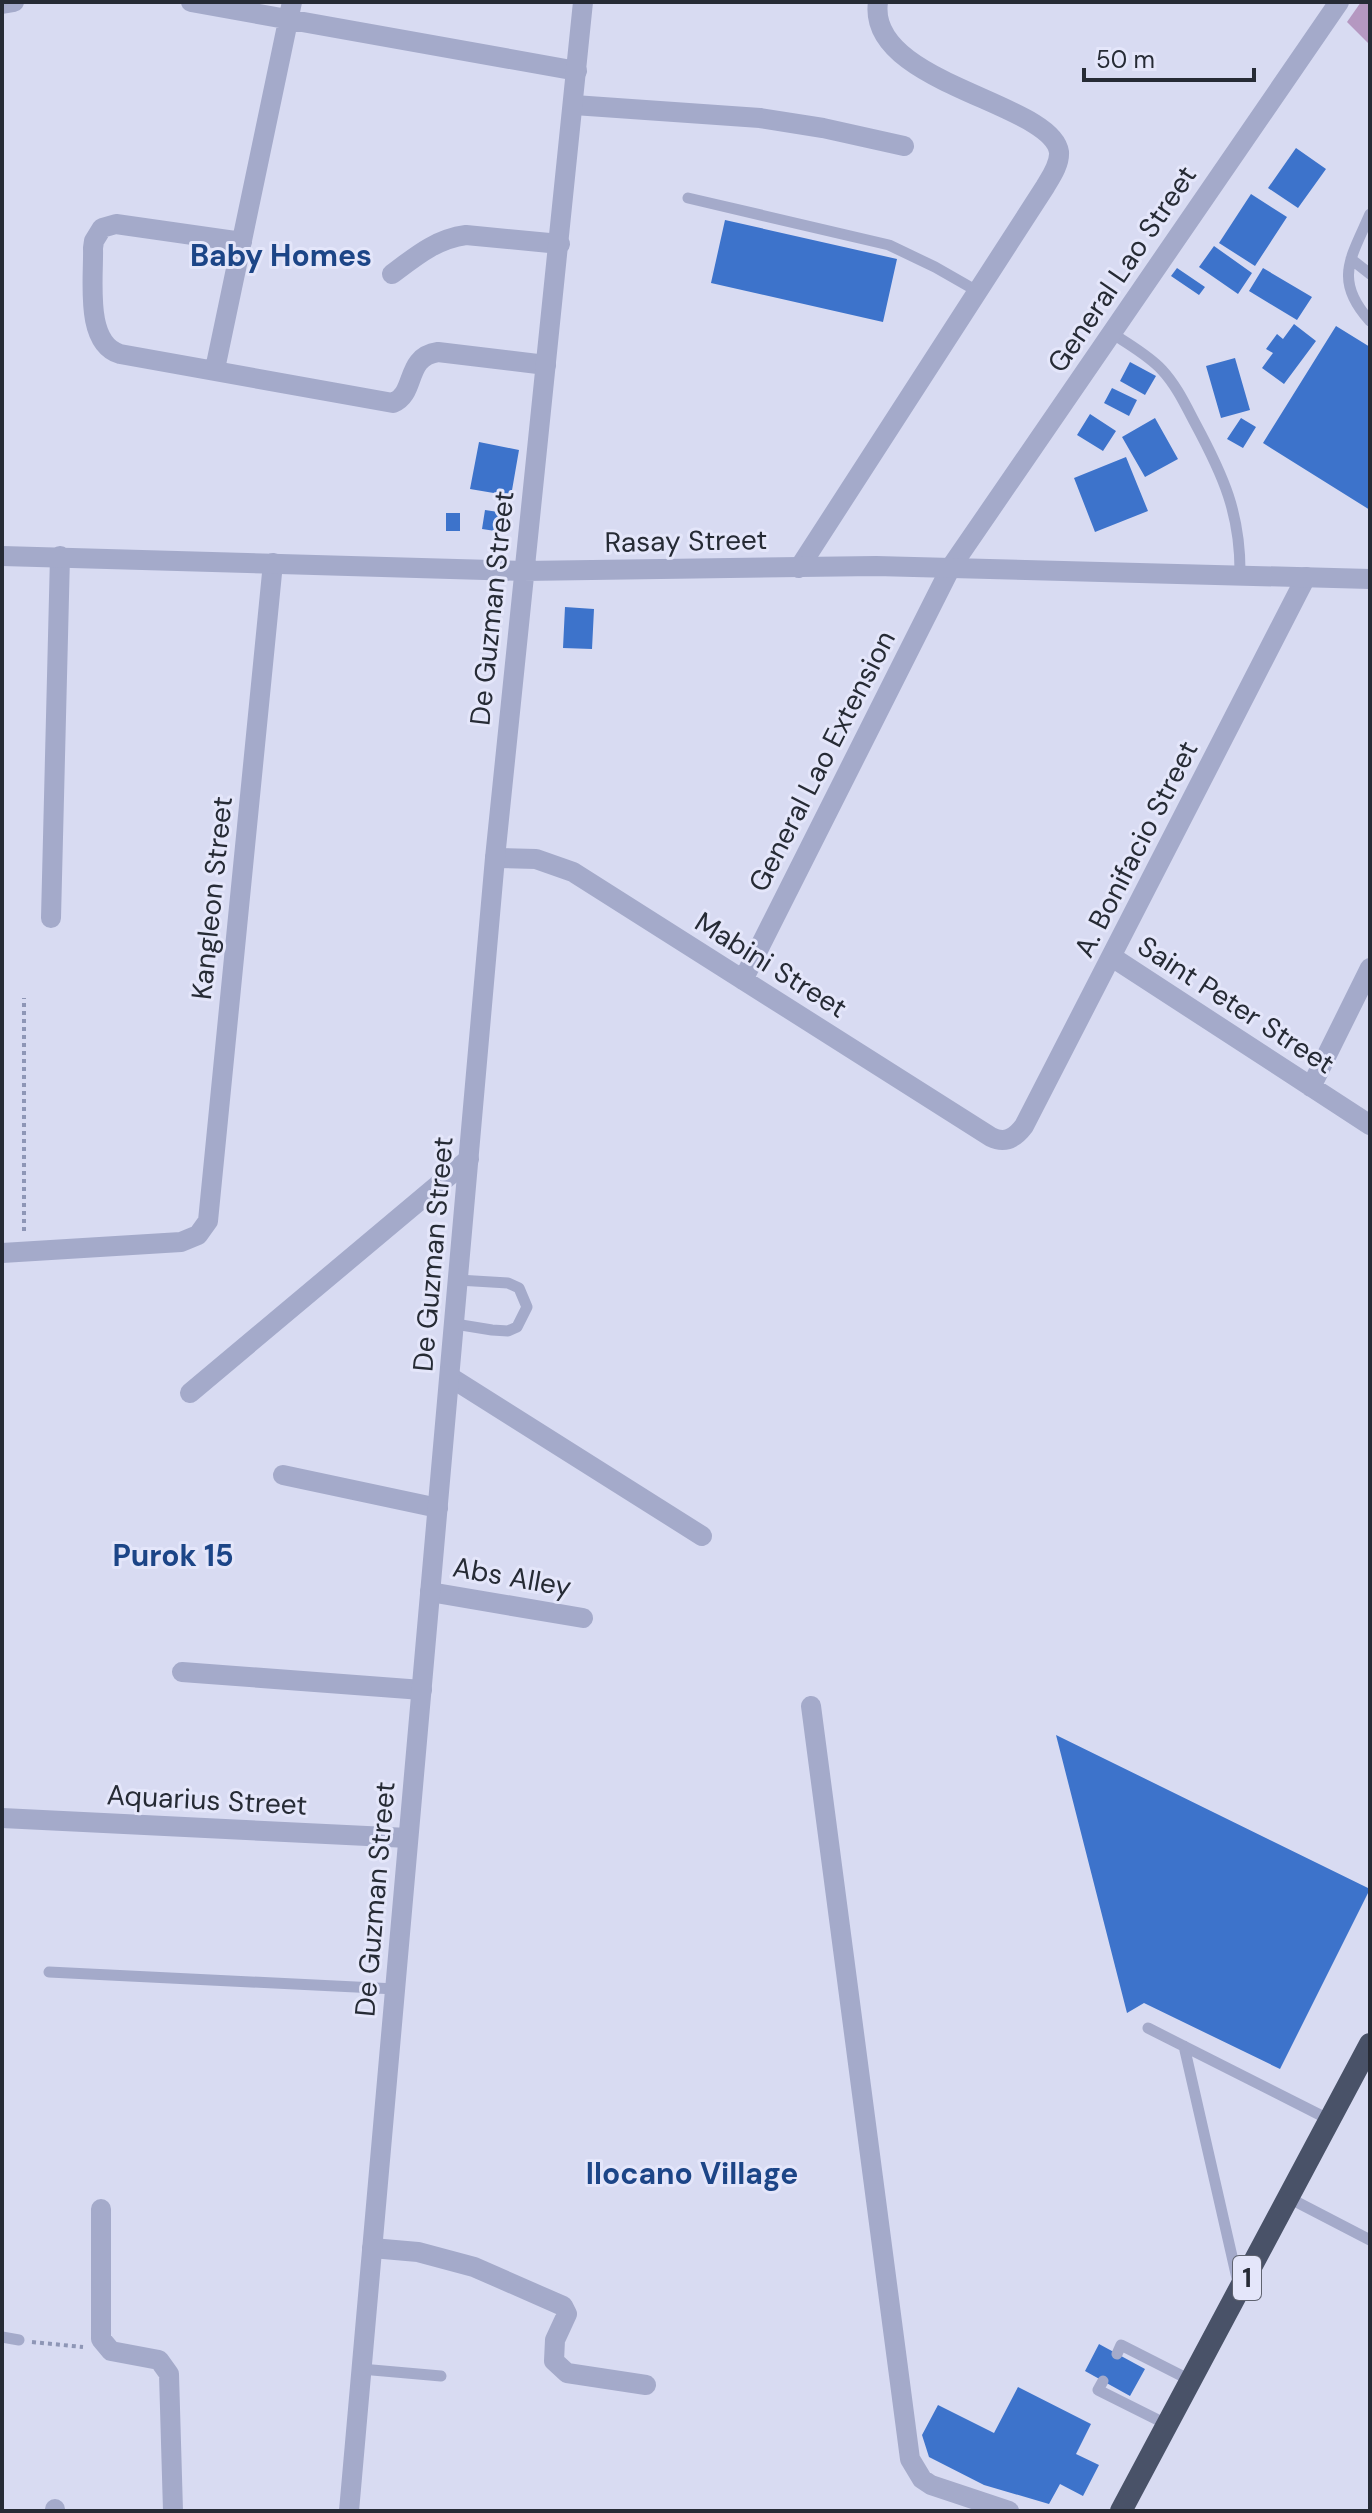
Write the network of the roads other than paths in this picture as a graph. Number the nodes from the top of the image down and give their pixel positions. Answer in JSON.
{"nodes":[{"id":1,"x":14,"y":2,"type":"edge"},
{"id":2,"x":191,"y":2,"type":"edge"},
{"id":3,"x":583,"y":2,"type":"edge"},
{"id":4,"x":878,"y":2,"type":"edge"},
{"id":5,"x":1339,"y":2,"type":"edge"},
{"id":6,"x":2,"y":4,"type":"edge"},
{"id":7,"x":290,"y":12,"type":"edge"},
{"id":8,"x":577,"y":71,"type":"junction"},
{"id":9,"x":574,"y":105,"type":"junction"},
{"id":10,"x":904,"y":146,"type":"dead end"},
{"id":11,"x":688,"y":198,"type":"dead end"},
{"id":12,"x":1370,"y":214,"type":"edge"},
{"id":13,"x":242,"y":242,"type":"junction"},
{"id":14,"x":560,"y":244,"type":"junction"},
{"id":15,"x":1351,"y":259,"type":"junction"},
{"id":16,"x":392,"y":274,"type":"dead end"},
{"id":17,"x":1370,"y":274,"type":"edge"},
{"id":18,"x":977,"y":291,"type":"junction"},
{"id":19,"x":1370,"y":321,"type":"edge"},
{"id":20,"x":1112,"y":333,"type":"junction"},
{"id":21,"x":546,"y":365,"type":"junction"},
{"id":22,"x":215,"y":369,"type":"junction"},
{"id":23,"x":2,"y":556,"type":"edge"},
{"id":24,"x":60,"y":556,"type":"junction"},
{"id":25,"x":273,"y":563,"type":"junction"},
{"id":26,"x":951,"y":567,"type":"junction"},
{"id":27,"x":799,"y":568,"type":"junction"},
{"id":28,"x":523,"y":571,"type":"junction"},
{"id":29,"x":1240,"y":576,"type":"junction"},
{"id":30,"x":1306,"y":577,"type":"junction"},
{"id":31,"x":1370,"y":579,"type":"edge"},
{"id":32,"x":495,"y":858,"type":"junction"},
{"id":33,"x":51,"y":918,"type":"dead end"},
{"id":34,"x":1112,"y":957,"type":"junction"},
{"id":35,"x":1370,"y":968,"type":"edge"},
{"id":36,"x":743,"y":980,"type":"junction"},
{"id":37,"x":1311,"y":1087,"type":"junction"},
{"id":38,"x":1370,"y":1125,"type":"edge"},
{"id":39,"x":1008,"y":1140,"type":"joint"},
{"id":40,"x":469,"y":1159,"type":"junction"},
{"id":41,"x":2,"y":1253,"type":"edge"},
{"id":42,"x":458,"y":1280,"type":"junction"},
{"id":43,"x":455,"y":1324,"type":"junction"},
{"id":44,"x":450,"y":1377,"type":"junction"},
{"id":45,"x":190,"y":1393,"type":"dead end"},
{"id":46,"x":283,"y":1475,"type":"dead end"},
{"id":47,"x":438,"y":1508,"type":"junction"},
{"id":48,"x":702,"y":1536,"type":"dead end"},
{"id":49,"x":430,"y":1592,"type":"junction"},
{"id":50,"x":583,"y":1618,"type":"dead end"},
{"id":51,"x":182,"y":1672,"type":"dead end"},
{"id":52,"x":422,"y":1690,"type":"junction"},
{"id":53,"x":811,"y":1706,"type":"dead end"},
{"id":54,"x":2,"y":1818,"type":"edge"},
{"id":55,"x":408,"y":1838,"type":"junction"},
{"id":56,"x":49,"y":1972,"type":"dead end"},
{"id":57,"x":396,"y":1989,"type":"junction"},
{"id":58,"x":1148,"y":2028,"type":"dead end"},
{"id":59,"x":1370,"y":2044,"type":"edge"},
{"id":60,"x":1184,"y":2046,"type":"junction"},
{"id":61,"x":1330,"y":2120,"type":"junction"},
{"id":62,"x":1289,"y":2198,"type":"junction"},
{"id":63,"x":101,"y":2209,"type":"dead end"},
{"id":64,"x":1370,"y":2240,"type":"edge"},
{"id":65,"x":372,"y":2248,"type":"junction"},
{"id":66,"x":1240,"y":2291,"type":"junction"},
{"id":67,"x":2,"y":2337,"type":"edge"},
{"id":68,"x":19,"y":2340,"type":"road end"},
{"id":69,"x":1117,"y":2354,"type":"dead end"},
{"id":70,"x":361,"y":2369,"type":"junction"},
{"id":71,"x":441,"y":2376,"type":"dead end"},
{"id":72,"x":1103,"y":2381,"type":"dead end"},
{"id":73,"x":1192,"y":2381,"type":"junction"},
{"id":74,"x":646,"y":2385,"type":"dead end"},
{"id":75,"x":1168,"y":2425,"type":"junction"},
{"id":76,"x":173,"y":2511,"type":"edge"},
{"id":77,"x":349,"y":2511,"type":"edge"},
{"id":78,"x":1009,"y":2511,"type":"edge"},
{"id":79,"x":1121,"y":2511,"type":"edge"}],
"edges":[{"from":1,"to":6,"type":"street"},
{"from":2,"to":7,"type":"street"},
{"from":3,"to":8,"type":"street","name":"De Guzman Street"},
{"from":4,"to":18,"type":"street"},
{"from":5,"to":20,"type":"street","name":"General Lao Street"},
{"from":7,"to":8,"type":"street"},
{"from":7,"to":13,"type":"street"},
{"from":8,"to":9,"type":"street","name":"De Guzman Street"},
{"from":9,"to":10,"type":"street"},
{"from":9,"to":14,"type":"street","name":"De Guzman Street"},
{"from":11,"to":18,"type":"lane"},
{"from":12,"to":15,"type":"lane"},
{"from":13,"to":22,"type":"street"},
{"from":13,"to":22,"type":"street"},
{"from":14,"to":16,"type":"street"},
{"from":14,"to":21,"type":"street","name":"De Guzman Street"},
{"from":15,"to":17,"type":"lane"},
{"from":15,"to":19,"type":"lane"},
{"from":18,"to":27,"type":"street"},
{"from":20,"to":26,"type":"street","name":"General Lao Street"},
{"from":20,"to":29,"type":"lane"},
{"from":21,"to":22,"type":"street"},
{"from":21,"to":28,"type":"street","name":"De Guzman Street"},
{"from":23,"to":24,"type":"street","name":"Rasay Street"},
{"from":24,"to":25,"type":"street","name":"Rasay Street"},
{"from":24,"to":33,"type":"street"},
{"from":25,"to":28,"type":"street","name":"Rasay Street"},
{"from":25,"to":41,"type":"street","name":"Kangleon Street"},
{"from":26,"to":27,"type":"street","name":"Rasay Street"},
{"from":26,"to":29,"type":"street","name":"Rasay Street"},
{"from":26,"to":36,"type":"street","name":"General Lao Extension"},
{"from":27,"to":28,"type":"street","name":"Rasay Street"},
{"from":28,"to":32,"type":"street","name":"De Guzman Street"},
{"from":29,"to":30,"type":"street","name":"Rasay Street"},
{"from":30,"to":31,"type":"street","name":"Rasay Street"},
{"from":30,"to":34,"type":"street","name":"A. Bonifacio Street"},
{"from":32,"to":36,"type":"street","name":"Mabini Street"},
{"from":32,"to":40,"type":"street","name":"De Guzman Street"},
{"from":34,"to":37,"type":"street","name":"Saint Peter Street"},
{"from":34,"to":39,"type":"street","name":"A. Bonifacio Street"},
{"from":35,"to":37,"type":"street"},
{"from":36,"to":39,"type":"street","name":"Mabini Street"},
{"from":37,"to":38,"type":"street","name":"Saint Peter Street"},
{"from":40,"to":42,"type":"street","name":"De Guzman Street"},
{"from":40,"to":45,"type":"street"},
{"from":42,"to":43,"type":"street","name":"De Guzman Street"},
{"from":42,"to":43,"type":"lane"},
{"from":43,"to":44,"type":"street","name":"De Guzman Street"},
{"from":44,"to":47,"type":"street","name":"De Guzman Street"},
{"from":44,"to":48,"type":"street"},
{"from":46,"to":47,"type":"street"},
{"from":47,"to":49,"type":"street","name":"De Guzman Street"},
{"from":49,"to":50,"type":"street","name":"Abs Alley"},
{"from":49,"to":52,"type":"street","name":"De Guzman Street"},
{"from":51,"to":52,"type":"street"},
{"from":52,"to":55,"type":"street","name":"De Guzman Street"},
{"from":53,"to":78,"type":"street"},
{"from":54,"to":55,"type":"street","name":"Aquarius Street"},
{"from":55,"to":57,"type":"street","name":"De Guzman Street"},
{"from":56,"to":57,"type":"lane"},
{"from":57,"to":65,"type":"street","name":"De Guzman Street"},
{"from":58,"to":60,"type":"lane"},
{"from":59,"to":61,"type":"highway","number":"1"},
{"from":60,"to":61,"type":"lane"},
{"from":60,"to":66,"type":"lane"},
{"from":61,"to":62,"type":"highway","number":"1"},
{"from":62,"to":64,"type":"lane"},
{"from":62,"to":66,"type":"highway","number":"1"},
{"from":63,"to":76,"type":"street"},
{"from":65,"to":70,"type":"street","name":"De Guzman Street"},
{"from":65,"to":74,"type":"street"},
{"from":66,"to":73,"type":"highway","number":"1"},
{"from":67,"to":68,"type":"lane"},
{"from":69,"to":73,"type":"lane"},
{"from":70,"to":71,"type":"lane"},
{"from":70,"to":77,"type":"street","name":"De Guzman Street"},
{"from":72,"to":75,"type":"lane"},
{"from":73,"to":75,"type":"highway","number":"1"},
{"from":75,"to":79,"type":"highway","number":"1"}]}
